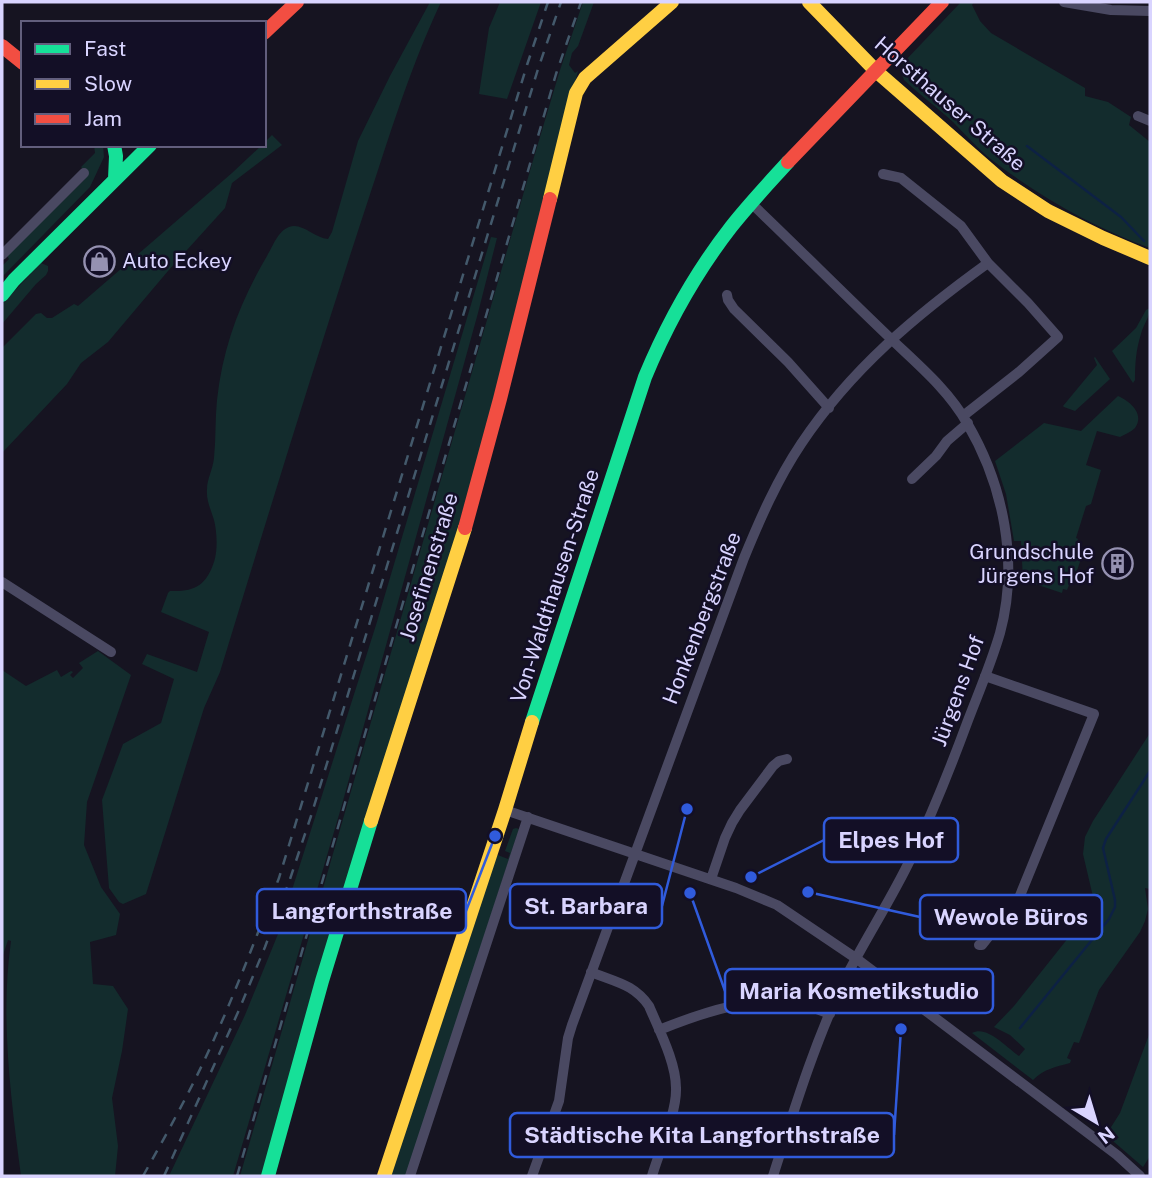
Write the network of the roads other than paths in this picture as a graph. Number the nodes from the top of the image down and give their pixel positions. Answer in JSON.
{"nodes":[{"id":1,"x":297,"y":2,"type":"edge"},
{"id":2,"x":672,"y":2,"type":"edge"},
{"id":3,"x":809,"y":2,"type":"edge"},
{"id":4,"x":942,"y":2,"type":"edge"},
{"id":5,"x":1064,"y":2,"type":"edge"},
{"id":6,"x":1150,"y":11,"type":"edge"},
{"id":7,"x":266,"y":31,"type":"edge"},
{"id":8,"x":2,"y":46,"type":"edge"},
{"id":9,"x":21,"y":61,"type":"edge"},
{"id":10,"x":876,"y":71,"type":"junction"},
{"id":11,"x":1138,"y":116,"type":"dead end"},
{"id":12,"x":1150,"y":121,"type":"edge"},
{"id":13,"x":114,"y":147,"type":"edge"},
{"id":14,"x":142,"y":150,"type":"edge"},
{"id":15,"x":84,"y":173,"type":"dead end"},
{"id":16,"x":883,"y":174,"type":"dead end"},
{"id":17,"x":115,"y":179,"type":"junction"},
{"id":18,"x":751,"y":203,"type":"junction"},
{"id":19,"x":2,"y":254,"type":"edge"},
{"id":20,"x":1150,"y":258,"type":"edge"},
{"id":21,"x":988,"y":263,"type":"junction"},
{"id":22,"x":2,"y":295,"type":"edge"},
{"id":23,"x":727,"y":295,"type":"dead end"},
{"id":24,"x":891,"y":339,"type":"junction"},
{"id":25,"x":830,"y":408,"type":"junction"},
{"id":26,"x":965,"y":419,"type":"junction"},
{"id":27,"x":912,"y":479,"type":"dead end"},
{"id":28,"x":2,"y":582,"type":"edge"},
{"id":29,"x":111,"y":652,"type":"dead end"},
{"id":30,"x":985,"y":676,"type":"junction"},
{"id":31,"x":787,"y":759,"type":"dead end"},
{"id":32,"x":505,"y":810,"type":"junction"},
{"id":33,"x":528,"y":817,"type":"junction"},
{"id":34,"x":635,"y":854,"type":"junction"},
{"id":35,"x":711,"y":880,"type":"junction"},
{"id":36,"x":979,"y":946,"type":"dead end"},
{"id":37,"x":857,"y":959,"type":"junction"},
{"id":38,"x":591,"y":972,"type":"junction"},
{"id":39,"x":830,"y":1014,"type":"junction"},
{"id":40,"x":659,"y":1030,"type":"junction"},
{"id":41,"x":268,"y":1176,"type":"edge"},
{"id":42,"x":384,"y":1176,"type":"edge"},
{"id":43,"x":410,"y":1176,"type":"edge"},
{"id":44,"x":533,"y":1176,"type":"edge"},
{"id":45,"x":652,"y":1176,"type":"edge"},
{"id":46,"x":773,"y":1176,"type":"edge"},
{"id":47,"x":1140,"y":1176,"type":"edge"}],
"edges":[{"from":1,"to":7,"type":"street"},
{"from":2,"to":41,"type":"street","name":"Josefinenstraße"},
{"from":3,"to":10,"type":"street","name":"Horsthauser Straße"},
{"from":4,"to":10,"type":"street","name":"Von-Waldthausen-Straße"},
{"from":5,"to":6,"type":"street"},
{"from":8,"to":9,"type":"street"},
{"from":10,"to":18,"type":"street","name":"Von-Waldthausen-Straße"},
{"from":10,"to":20,"type":"street","name":"Horsthauser Straße"},
{"from":11,"to":12,"type":"street"},
{"from":13,"to":17,"type":"street"},
{"from":14,"to":17,"type":"street"},
{"from":15,"to":19,"type":"street"},
{"from":16,"to":21,"type":"street"},
{"from":17,"to":22,"type":"street"},
{"from":18,"to":24,"type":"street","name":"Jürgens Hof"},
{"from":18,"to":32,"type":"street","name":"Von-Waldthausen-Straße"},
{"from":21,"to":24,"type":"street","name":"Honkenbergstraße"},
{"from":21,"to":26,"type":"street"},
{"from":23,"to":25,"type":"street"},
{"from":24,"to":25,"type":"street","name":"Honkenbergstraße"},
{"from":24,"to":26,"type":"street","name":"Jürgens Hof"},
{"from":25,"to":34,"type":"street","name":"Honkenbergstraße"},
{"from":26,"to":27,"type":"street"},
{"from":26,"to":30,"type":"street","name":"Jürgens Hof"},
{"from":28,"to":29,"type":"street"},
{"from":30,"to":36,"type":"street"},
{"from":30,"to":37,"type":"street","name":"Jürgens Hof"},
{"from":31,"to":35,"type":"street"},
{"from":32,"to":33,"type":"street"},
{"from":32,"to":42,"type":"street","name":"Von-Waldthausen-Straße"},
{"from":33,"to":34,"type":"street"},
{"from":33,"to":43,"type":"street"},
{"from":34,"to":35,"type":"street"},
{"from":34,"to":38,"type":"street","name":"Honkenbergstraße"},
{"from":35,"to":37,"type":"street"},
{"from":37,"to":39,"type":"street","name":"Jürgens Hof"},
{"from":37,"to":47,"type":"street"},
{"from":38,"to":40,"type":"street"},
{"from":38,"to":44,"type":"street","name":"Honkenbergstraße"},
{"from":39,"to":40,"type":"street"},
{"from":39,"to":46,"type":"street","name":"Jürgens Hof"},
{"from":40,"to":45,"type":"street"}]}
